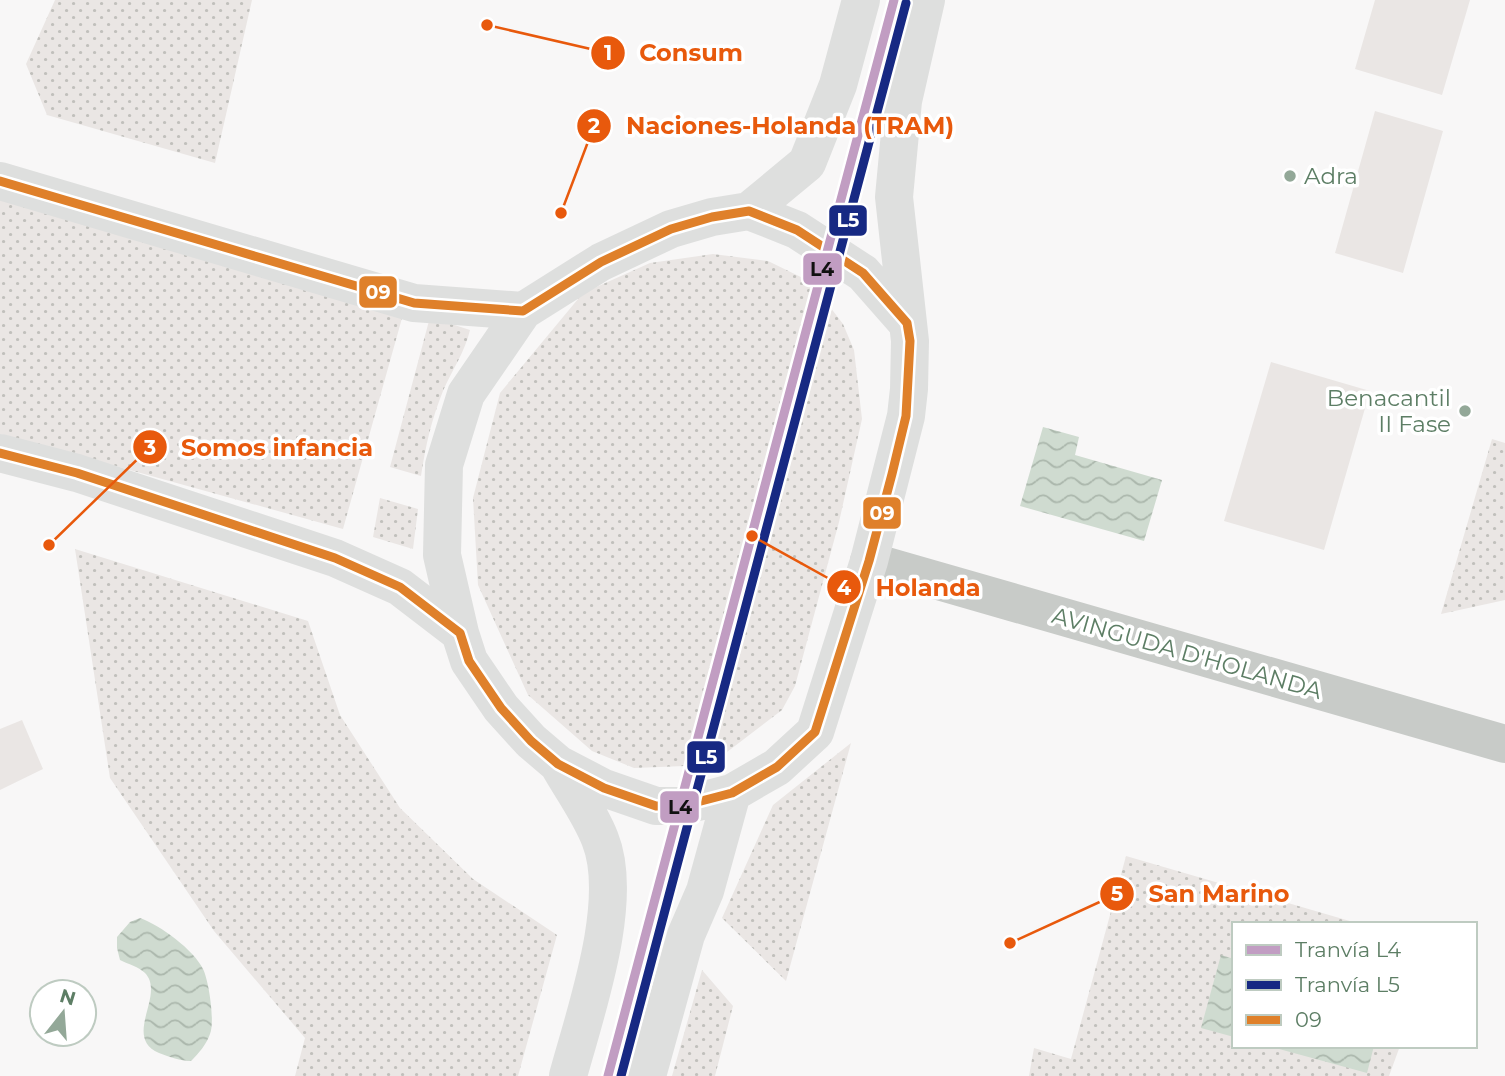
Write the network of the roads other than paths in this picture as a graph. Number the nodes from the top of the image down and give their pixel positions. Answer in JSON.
{"nodes":[{"id":1,"x":861,"y":0,"type":"edge"},
{"id":2,"x":926,"y":0,"type":"edge"},
{"id":3,"x":0,"y":181,"type":"edge"},
{"id":4,"x":749,"y":211,"type":"junction"},
{"id":5,"x":523,"y":311,"type":"junction"},
{"id":6,"x":908,"y":323,"type":"junction"},
{"id":7,"x":0,"y":453,"type":"edge"},
{"id":8,"x":869,"y":561,"type":"junction"},
{"id":9,"x":460,"y":633,"type":"junction"},
{"id":10,"x":1505,"y":744,"type":"edge"},
{"id":11,"x":558,"y":764,"type":"junction"},
{"id":12,"x":732,"y":793,"type":"junction"},
{"id":13,"x":569,"y":1076,"type":"edge"},
{"id":14,"x":647,"y":1076,"type":"edge"}],
"edges":[{"from":1,"to":4,"type":"main road"},
{"from":2,"to":6,"type":"main road"},
{"from":3,"to":5,"type":"main road"},
{"from":4,"to":5,"type":"main road"},
{"from":4,"to":6,"type":"main road"},
{"from":5,"to":9,"type":"main road"},
{"from":6,"to":8,"type":"main road"},
{"from":7,"to":9,"type":"main road"},
{"from":8,"to":10,"type":"street","name":"AVINGUDA D'HOLANDA"},
{"from":8,"to":12,"type":"main road"},
{"from":9,"to":11,"type":"main road"},
{"from":11,"to":12,"type":"main road"},
{"from":11,"to":13,"type":"main road"},
{"from":12,"to":14,"type":"main road"}]}
